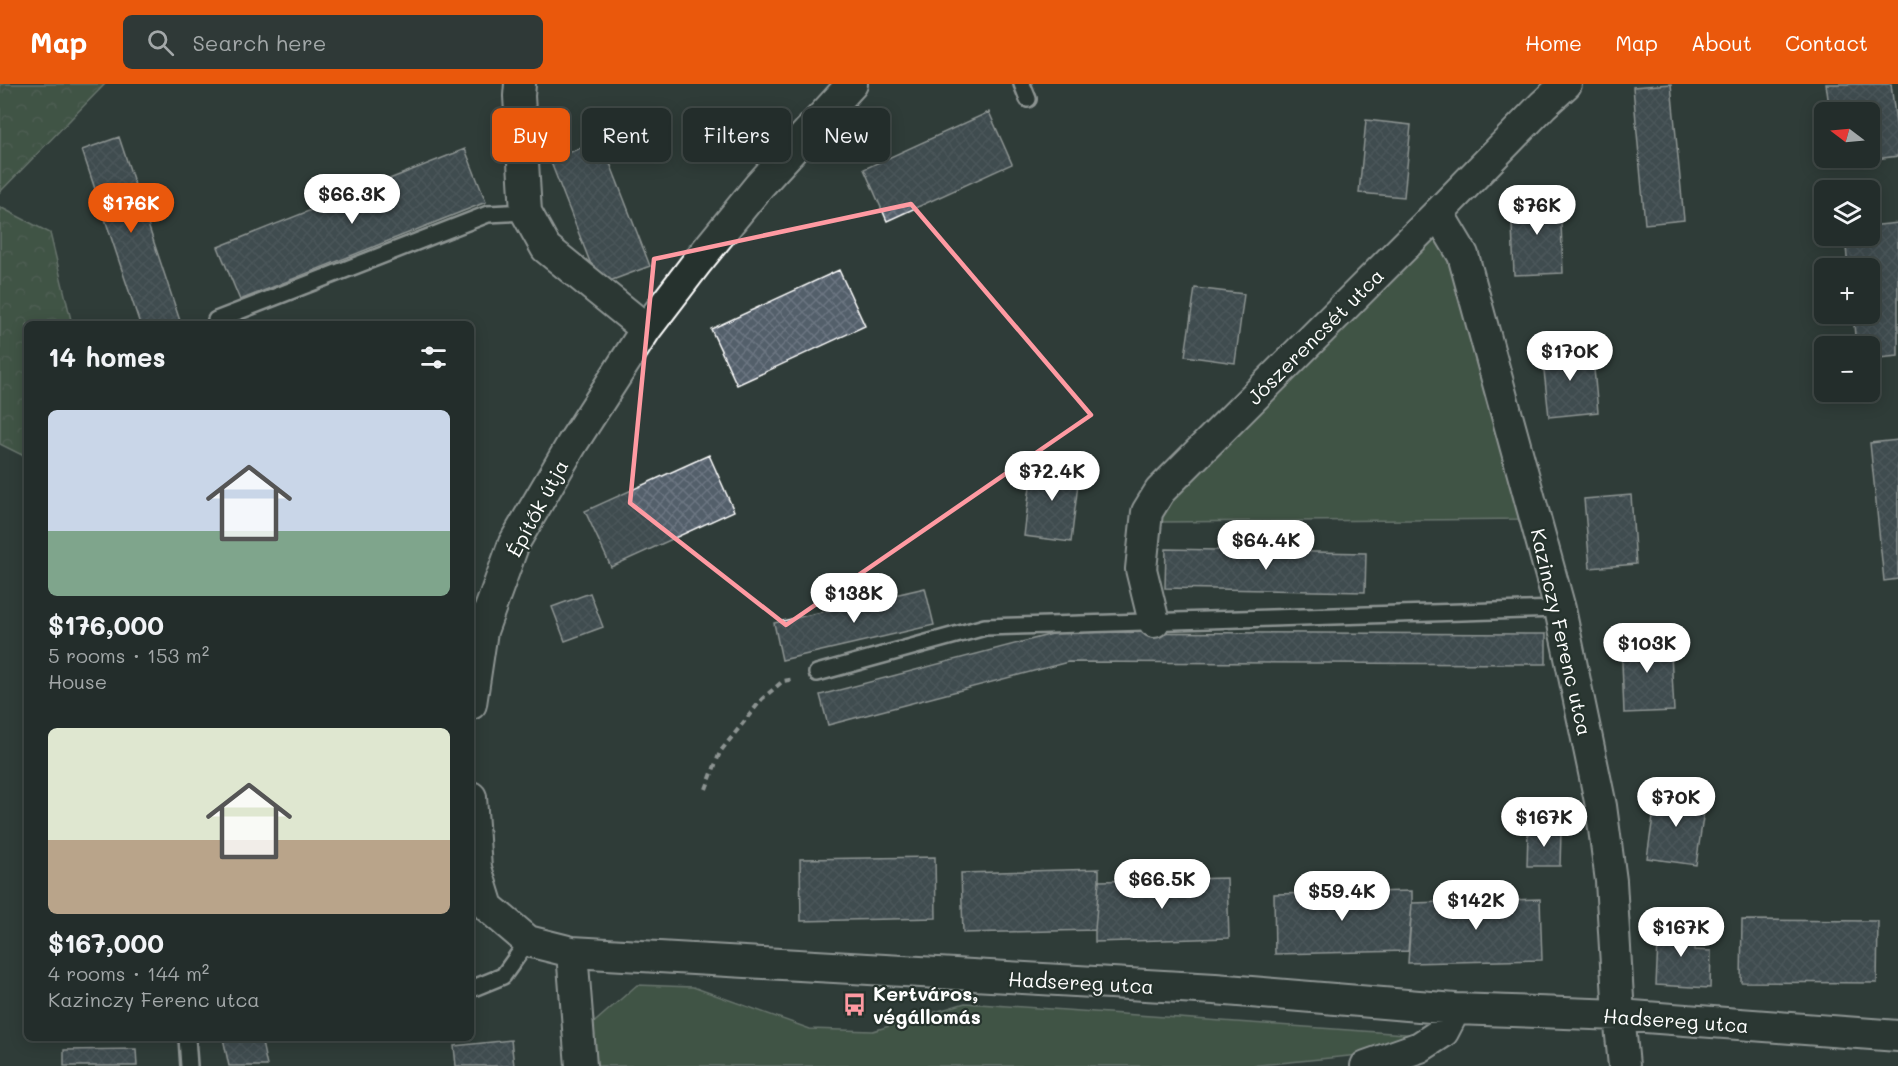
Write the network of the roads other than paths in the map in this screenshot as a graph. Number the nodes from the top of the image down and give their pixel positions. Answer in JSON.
{"nodes":[{"id":1,"x":520,"y":84,"type":"edge"},
{"id":2,"x":852,"y":84,"type":"edge"},
{"id":3,"x":1022,"y":84,"type":"edge"},
{"id":4,"x":1566,"y":84,"type":"edge"},
{"id":5,"x":1028,"y":99,"type":"dead end"},
{"id":6,"x":526,"y":213,"type":"junction"},
{"id":7,"x":1438,"y":213,"type":"junction"},
{"id":8,"x":216,"y":320,"type":"dead end"},
{"id":9,"x":646,"y":329,"type":"junction"},
{"id":10,"x":1560,"y":609,"type":"junction"},
{"id":11,"x":1154,"y":622,"type":"junction"},
{"id":12,"x":817,"y":674,"type":"road end"},
{"id":13,"x":474,"y":684,"type":"edge"},
{"id":14,"x":474,"y":840,"type":"edge"},
{"id":15,"x":528,"y":941,"type":"junction"},
{"id":16,"x":572,"y":952,"type":"junction"},
{"id":17,"x":474,"y":988,"type":"edge"},
{"id":18,"x":1455,"y":1009,"type":"junction"},
{"id":19,"x":1619,"y":1015,"type":"junction"},
{"id":20,"x":1898,"y":1036,"type":"edge"},
{"id":21,"x":186,"y":1041,"type":"edge"},
{"id":22,"x":189,"y":1066,"type":"edge"},
{"id":23,"x":581,"y":1066,"type":"edge"},
{"id":24,"x":1366,"y":1066,"type":"edge"},
{"id":25,"x":1624,"y":1066,"type":"edge"}],
"edges":[{"from":1,"to":6,"type":"street"},
{"from":2,"to":9,"type":"street","name":"Építők útja"},
{"from":3,"to":5,"type":"lane"},
{"from":4,"to":7,"type":"street","name":"Jószerencsét utca"},
{"from":6,"to":8,"type":"lane"},
{"from":6,"to":9,"type":"street"},
{"from":7,"to":10,"type":"street","name":"Kazinczy Ferenc utca"},
{"from":7,"to":11,"type":"street","name":"Jószerencsét utca"},
{"from":9,"to":13,"type":"street","name":"Építők útja"},
{"from":10,"to":11,"type":"lane"},
{"from":10,"to":19,"type":"street","name":"Kazinczy Ferenc utca"},
{"from":11,"to":12,"type":"lane"},
{"from":14,"to":15,"type":"street"},
{"from":15,"to":16,"type":"street","name":"Hadsereg utca"},
{"from":15,"to":17,"type":"lane"},
{"from":16,"to":18,"type":"street","name":"Hadsereg utca"},
{"from":16,"to":23,"type":"street"},
{"from":18,"to":19,"type":"street","name":"Hadsereg utca"},
{"from":18,"to":24,"type":"street"},
{"from":19,"to":20,"type":"street","name":"Hadsereg utca"},
{"from":19,"to":25,"type":"street","name":"Kazinczy Ferenc utca"},
{"from":21,"to":22,"type":"lane"}]}
